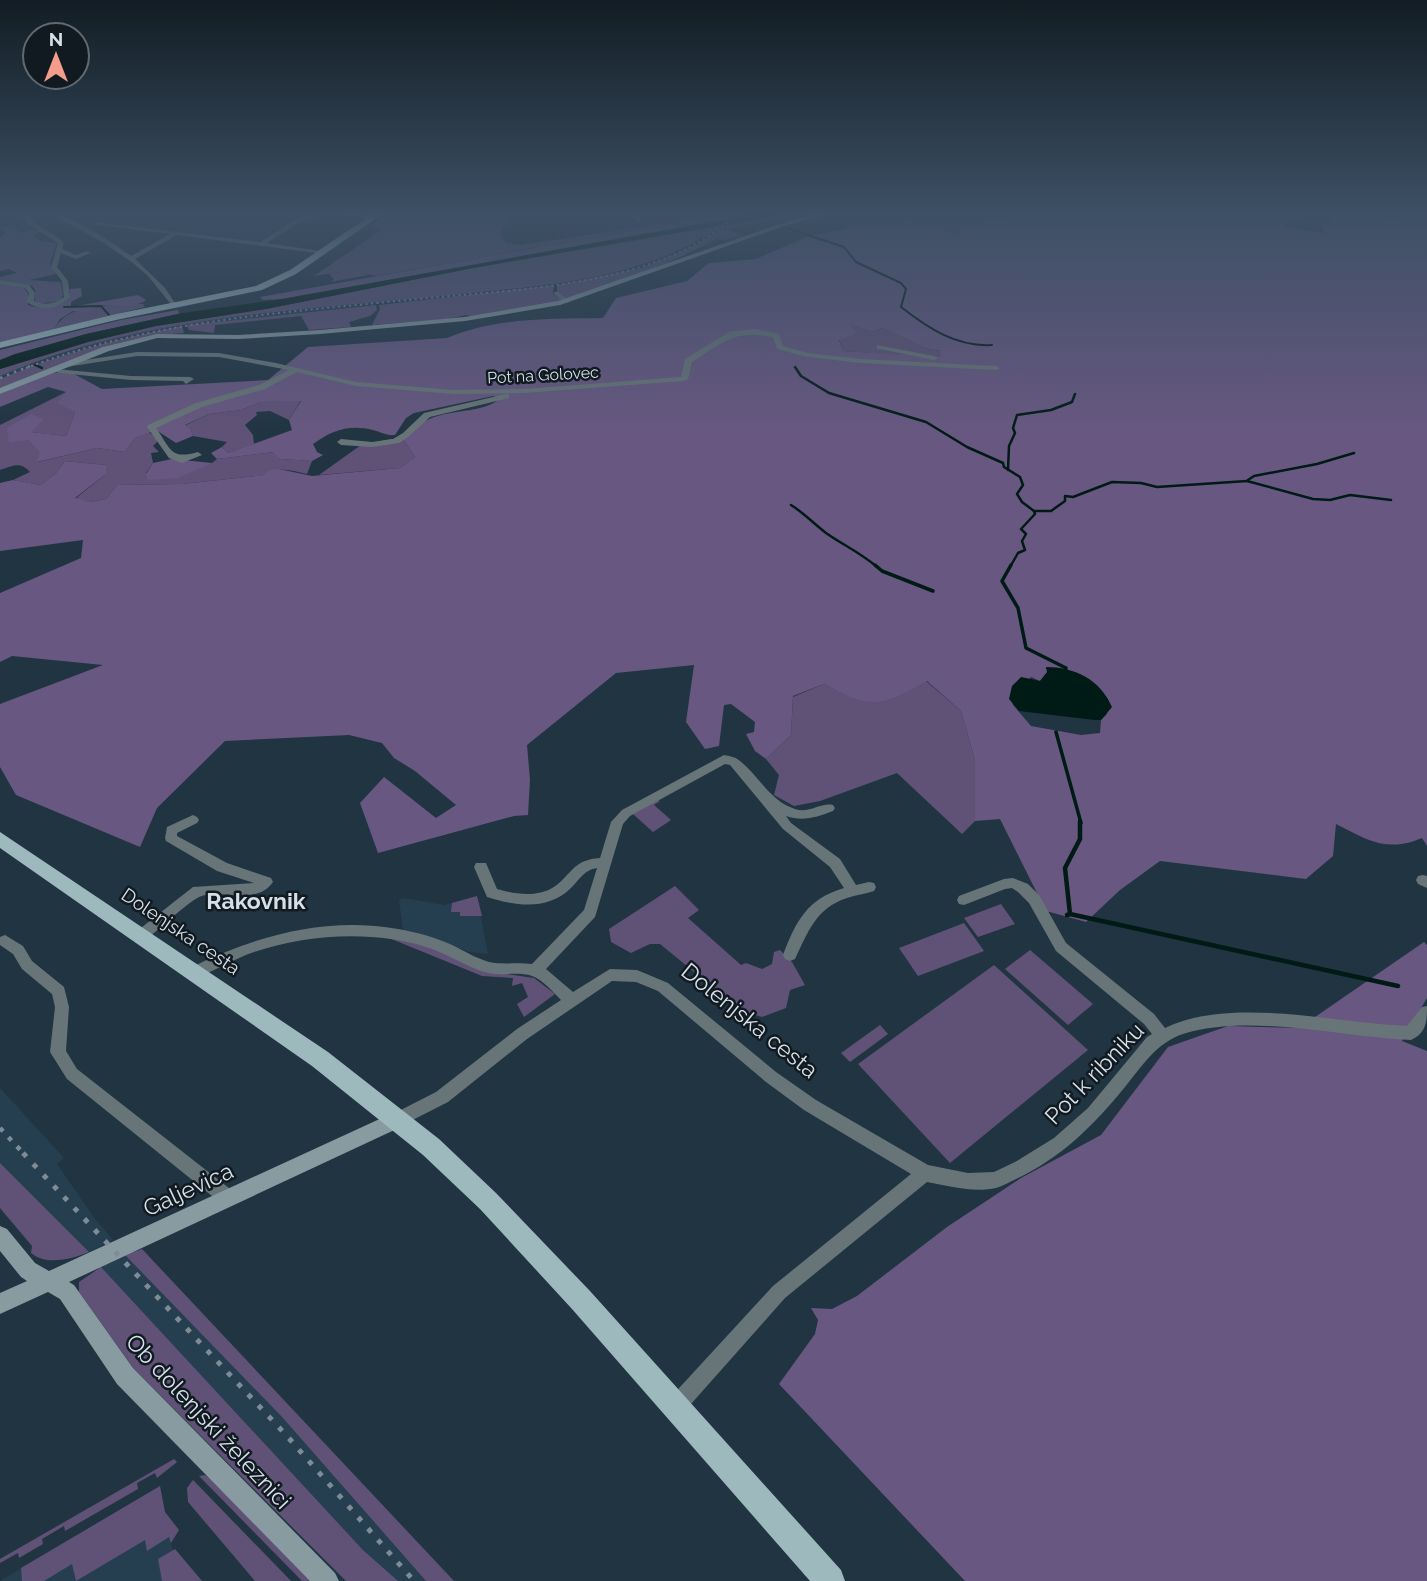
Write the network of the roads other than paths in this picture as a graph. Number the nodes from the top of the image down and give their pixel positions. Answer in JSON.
{"nodes":[{"id":1,"x":28,"y":287,"type":"edge"},
{"id":2,"x":66,"y":287,"type":"edge"},
{"id":3,"x":160,"y":287,"type":"edge"},
{"id":4,"x":262,"y":287,"type":"edge"},
{"id":5,"x":607,"y":287,"type":"edge"},
{"id":6,"x":556,"y":293,"type":"dead end"},
{"id":7,"x":567,"y":302,"type":"junction"},
{"id":8,"x":174,"y":306,"type":"junction"},
{"id":9,"x":0,"y":345,"type":"edge"},
{"id":10,"x":880,"y":347,"type":"dead end"},
{"id":11,"x":62,"y":365,"type":"junction"},
{"id":12,"x":52,"y":370,"type":"junction"},
{"id":13,"x":295,"y":370,"type":"junction"},
{"id":14,"x":186,"y":382,"type":"dead end"},
{"id":15,"x":0,"y":391,"type":"edge"},
{"id":16,"x":510,"y":392,"type":"junction"},
{"id":17,"x":341,"y":442,"type":"dead end"},
{"id":18,"x":198,"y":455,"type":"dead end"},
{"id":19,"x":763,"y":795,"type":"junction"},
{"id":20,"x":829,"y":808,"type":"dead end"},
{"id":21,"x":193,"y":820,"type":"dead end"},
{"id":22,"x":0,"y":839,"type":"edge"},
{"id":23,"x":605,"y":863,"type":"junction"},
{"id":24,"x":481,"y":867,"type":"dead end"},
{"id":25,"x":869,"y":887,"type":"dead end"},
{"id":26,"x":852,"y":890,"type":"junction"},
{"id":27,"x":964,"y":900,"type":"dead end"},
{"id":28,"x":142,"y":935,"type":"junction"},
{"id":29,"x":5,"y":941,"type":"dead end"},
{"id":30,"x":790,"y":955,"type":"dead end"},
{"id":31,"x":536,"y":971,"type":"junction"},
{"id":32,"x":195,"y":972,"type":"junction"},
{"id":33,"x":573,"y":1001,"type":"junction"},
{"id":34,"x":1427,"y":1012,"type":"edge"},
{"id":35,"x":1162,"y":1035,"type":"junction"},
{"id":36,"x":397,"y":1120,"type":"junction"},
{"id":37,"x":925,"y":1173,"type":"junction"},
{"id":38,"x":228,"y":1198,"type":"junction"},
{"id":39,"x":0,"y":1236,"type":"edge"},
{"id":40,"x":48,"y":1281,"type":"junction"},
{"id":41,"x":0,"y":1304,"type":"edge"},
{"id":42,"x":676,"y":1406,"type":"junction"},
{"id":43,"x":327,"y":1581,"type":"edge"},
{"id":44,"x":830,"y":1581,"type":"edge"}],
"edges":[{"from":1,"to":2,"type":"street"},
{"from":3,"to":8,"type":"street"},
{"from":4,"to":8,"type":"main road"},
{"from":5,"to":7,"type":"street"},
{"from":6,"to":7,"type":"street"},
{"from":7,"to":11,"type":"street"},
{"from":8,"to":9,"type":"main road"},
{"from":10,"to":16,"type":"street","name":"Pot na Golovec"},
{"from":11,"to":12,"type":"street"},
{"from":11,"to":13,"type":"street","name":"Pot na Golovec"},
{"from":12,"to":14,"type":"street"},
{"from":12,"to":15,"type":"street"},
{"from":13,"to":16,"type":"street","name":"Pot na Golovec"},
{"from":13,"to":18,"type":"street"},
{"from":16,"to":17,"type":"street"},
{"from":19,"to":20,"type":"street"},
{"from":19,"to":23,"type":"street"},
{"from":19,"to":26,"type":"street"},
{"from":21,"to":28,"type":"street"},
{"from":22,"to":28,"type":"main road","name":"Dolenjska cesta"},
{"from":23,"to":24,"type":"street"},
{"from":23,"to":31,"type":"street"},
{"from":25,"to":26,"type":"street"},
{"from":26,"to":30,"type":"street"},
{"from":27,"to":35,"type":"street"},
{"from":28,"to":32,"type":"main road","name":"Dolenjska cesta"},
{"from":29,"to":38,"type":"street"},
{"from":31,"to":32,"type":"street"},
{"from":31,"to":33,"type":"street"},
{"from":32,"to":36,"type":"main road","name":"Dolenjska cesta"},
{"from":33,"to":36,"type":"street","name":"Dolenjska cesta"},
{"from":33,"to":37,"type":"street","name":"Dolenjska cesta"},
{"from":34,"to":35,"type":"street","name":"Pot k ribniku"},
{"from":35,"to":37,"type":"street","name":"Pot k ribniku"},
{"from":36,"to":38,"type":"street","name":"Galjevica"},
{"from":36,"to":42,"type":"main road","name":"Dolenjska cesta"},
{"from":37,"to":42,"type":"street"},
{"from":38,"to":40,"type":"street","name":"Galjevica"},
{"from":39,"to":40,"type":"street","name":"Ob dolenjski železnici"},
{"from":40,"to":41,"type":"street","name":"Galjevica"},
{"from":40,"to":43,"type":"street","name":"Ob dolenjski železnici"},
{"from":42,"to":44,"type":"main road","name":"Dolenjska cesta"}]}
